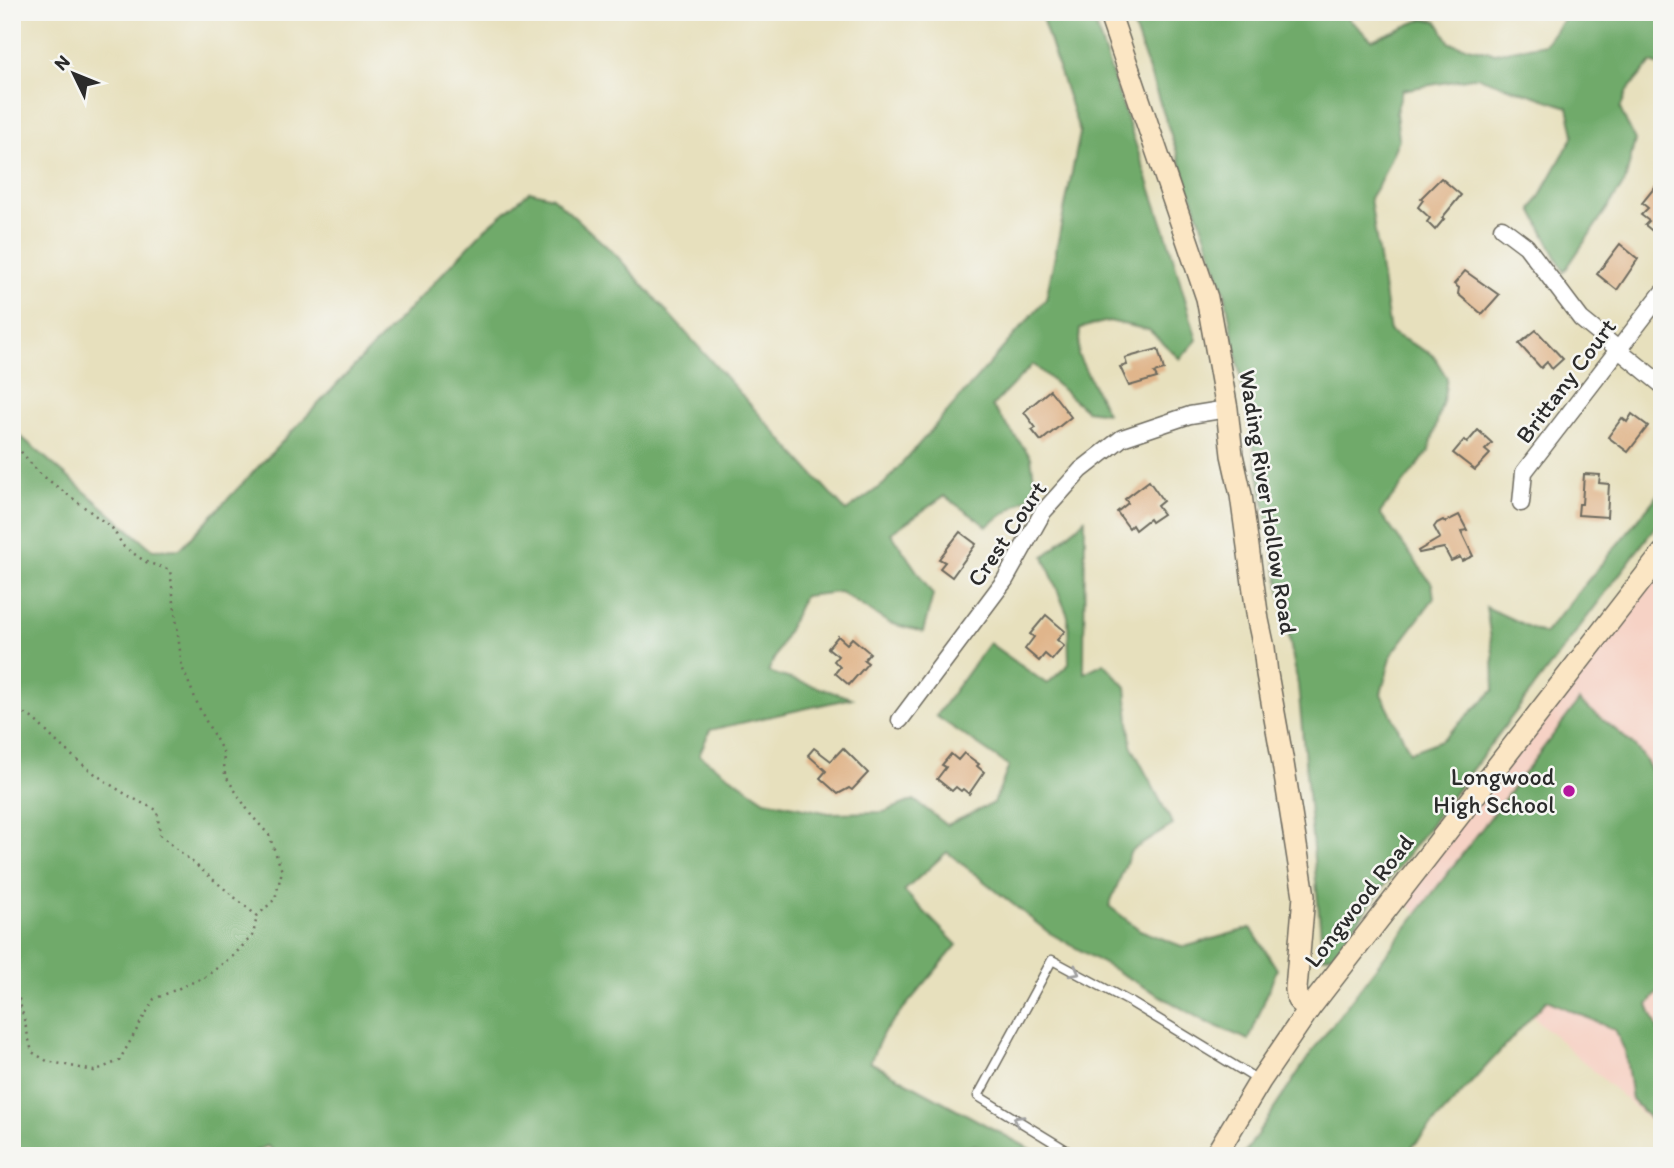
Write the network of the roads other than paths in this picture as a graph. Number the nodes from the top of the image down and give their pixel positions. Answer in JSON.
{"nodes":[{"id":1,"x":1109,"y":12,"type":"edge"},
{"id":2,"x":1502,"y":228,"type":"dead end"},
{"id":3,"x":1662,"y":293,"type":"edge"},
{"id":4,"x":1618,"y":351,"type":"junction"},
{"id":5,"x":1662,"y":386,"type":"edge"},
{"id":6,"x":1227,"y":409,"type":"junction"},
{"id":7,"x":1521,"y":503,"type":"dead end"},
{"id":8,"x":1662,"y":554,"type":"edge"},
{"id":9,"x":1662,"y":568,"type":"edge"},
{"id":10,"x":1634,"y":589,"type":"junction"},
{"id":11,"x":900,"y":720,"type":"dead end"},
{"id":12,"x":1296,"y":989,"type":"junction"},
{"id":13,"x":1309,"y":1009,"type":"junction"},
{"id":14,"x":1279,"y":1055,"type":"junction"},
{"id":15,"x":1261,"y":1081,"type":"junction"},
{"id":16,"x":1076,"y":1156,"type":"edge"},
{"id":17,"x":1215,"y":1156,"type":"edge"}],
"edges":[{"from":1,"to":6,"type":"street","name":"Wading River Hollow Road"},
{"from":2,"to":4,"type":"street"},
{"from":3,"to":4,"type":"street","name":"Brittany Court"},
{"from":4,"to":5,"type":"street"},
{"from":4,"to":7,"type":"street","name":"Brittany Court"},
{"from":6,"to":11,"type":"street","name":"Crest Court"},
{"from":6,"to":12,"type":"street","name":"Wading River Hollow Road"},
{"from":8,"to":10,"type":"street","name":"Longwood Road"},
{"from":9,"to":10,"type":"lane"},
{"from":10,"to":13,"type":"street","name":"Longwood Road"},
{"from":12,"to":13,"type":"street"},
{"from":12,"to":14,"type":"street","name":"Wading River Hollow Road"},
{"from":13,"to":14,"type":"street","name":"Longwood Road"},
{"from":14,"to":15,"type":"street","name":"Longwood Road"},
{"from":16,"to":15,"type":"lane","one_way":true},
{"from":15,"to":17,"type":"street","name":"Longwood Road"}]}
